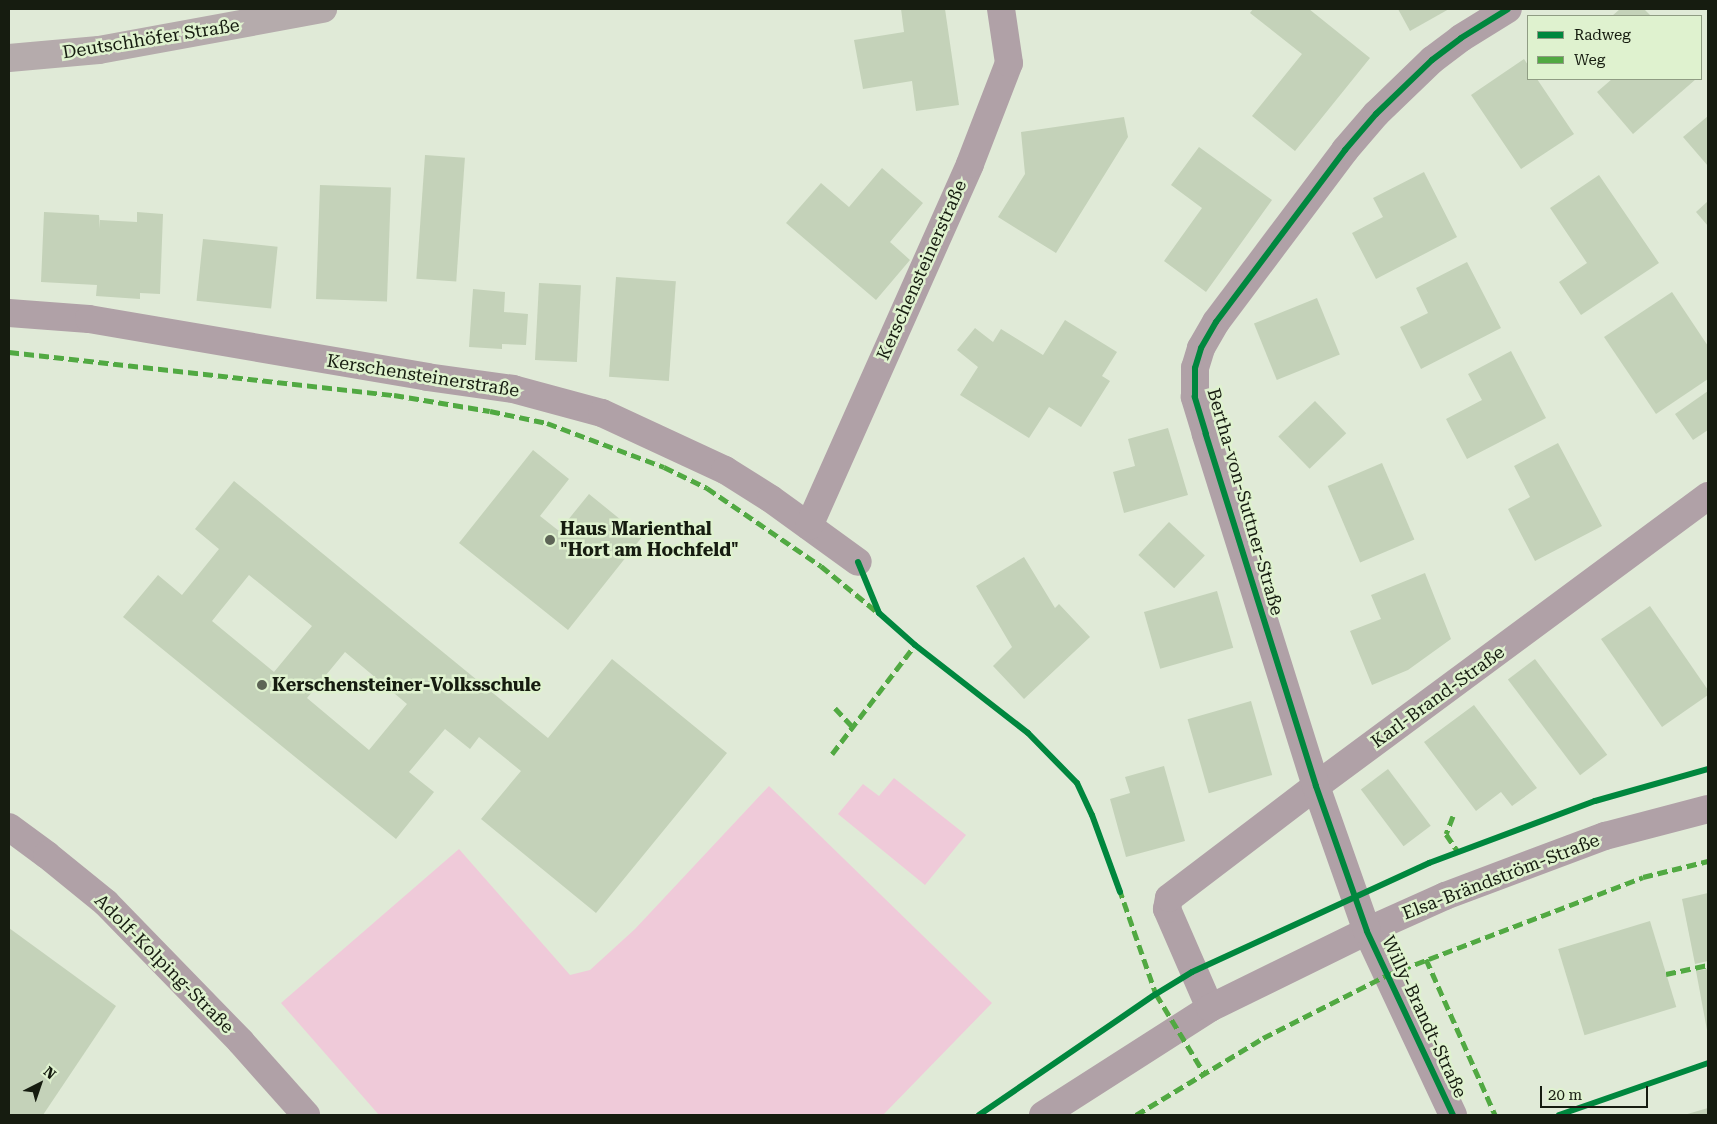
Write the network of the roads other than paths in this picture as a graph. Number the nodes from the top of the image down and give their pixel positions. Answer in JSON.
{"nodes":[{"id":1,"x":323,"y":9,"type":"edge"},
{"id":2,"x":1001,"y":9,"type":"edge"},
{"id":3,"x":1508,"y":9,"type":"edge"},
{"id":4,"x":9,"y":58,"type":"edge"},
{"id":5,"x":9,"y":313,"type":"edge"},
{"id":6,"x":1708,"y":496,"type":"edge"},
{"id":7,"x":809,"y":526,"type":"junction"},
{"id":8,"x":858,"y":562,"type":"dead end"},
{"id":9,"x":1316,"y":786,"type":"junction"},
{"id":10,"x":1708,"y":809,"type":"edge"},
{"id":11,"x":9,"y":827,"type":"edge"},
{"id":12,"x":1366,"y":931,"type":"junction"},
{"id":13,"x":1210,"y":1008,"type":"junction"},
{"id":14,"x":306,"y":1115,"type":"edge"},
{"id":15,"x":1043,"y":1115,"type":"edge"},
{"id":16,"x":1453,"y":1115,"type":"edge"}],
"edges":[{"from":1,"to":4,"type":"main road","name":"Deutschhöfer Straße"},
{"from":2,"to":7,"type":"street","name":"Kerschensteinerstraße"},
{"from":3,"to":9,"type":"street","name":"Bertha-von-Suttner-Straße"},
{"from":5,"to":7,"type":"street","name":"Kerschensteinerstraße"},
{"from":6,"to":9,"type":"street","name":"Karl-Brand-Straße"},
{"from":7,"to":8,"type":"street","name":"Kerschensteinerstraße"},
{"from":9,"to":12,"type":"street","name":"Bertha-von-Suttner-Straße"},
{"from":9,"to":13,"type":"street","name":"Karl-Brand-Straße"},
{"from":10,"to":12,"type":"street","name":"Elsa-Brändström-Straße"},
{"from":11,"to":14,"type":"street","name":"Adolf-Kolping-Straße"},
{"from":12,"to":13,"type":"street","name":"Elsa-Brändström-Straße"},
{"from":12,"to":16,"type":"street","name":"Willy-Brandt-Straße"},
{"from":13,"to":15,"type":"street","name":"Elsa-Brändström-Straße"}]}
